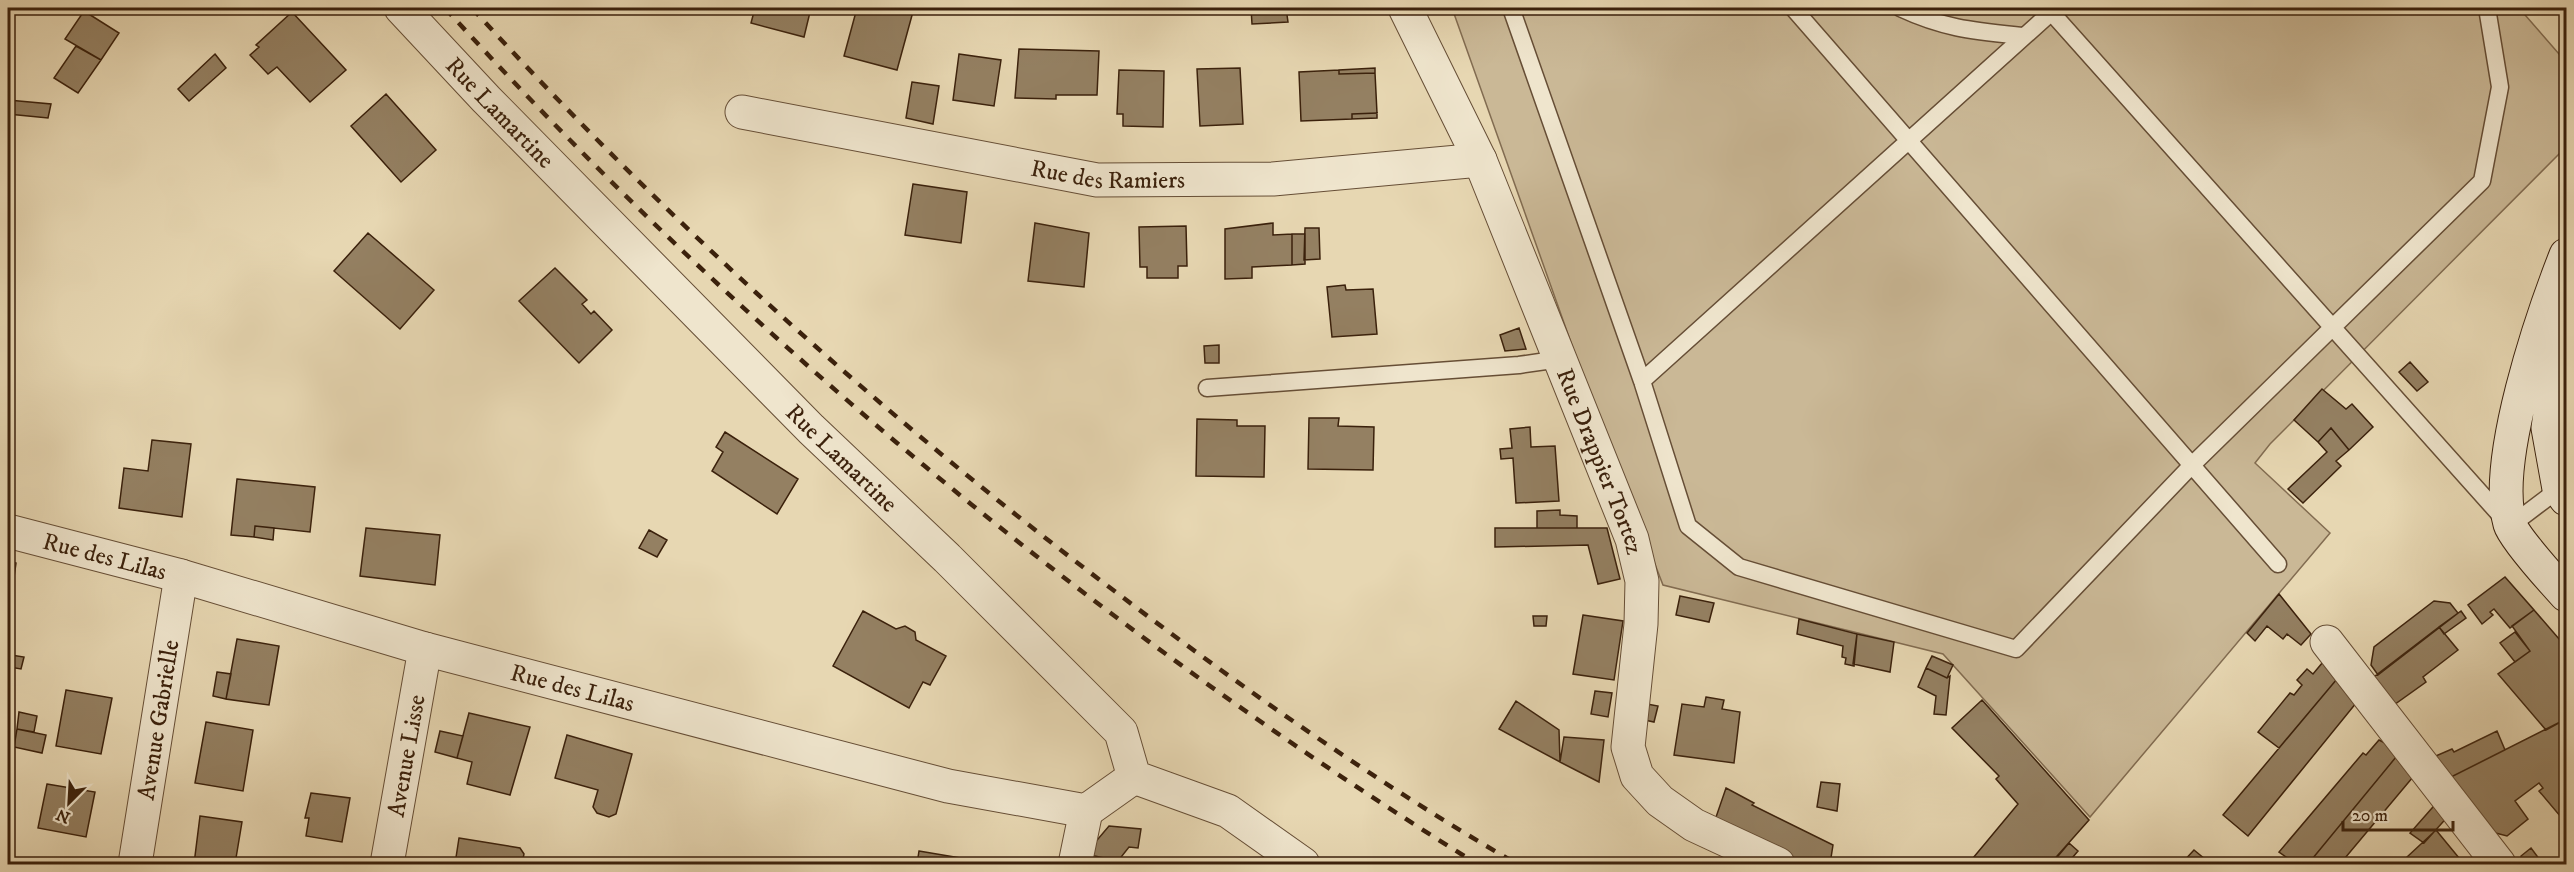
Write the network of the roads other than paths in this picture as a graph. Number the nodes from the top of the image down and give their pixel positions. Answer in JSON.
{"nodes":[{"id":1,"x":401,"y":8,"type":"edge"},
{"id":2,"x":1405,"y":8,"type":"edge"},
{"id":3,"x":1511,"y":8,"type":"edge"},
{"id":4,"x":1793,"y":8,"type":"edge"},
{"id":5,"x":1900,"y":8,"type":"edge"},
{"id":6,"x":2487,"y":8,"type":"edge"},
{"id":7,"x":2054,"y":10,"type":"edge"},
{"id":8,"x":2023,"y":36,"type":"junction"},
{"id":9,"x":742,"y":112,"type":"dead end"},
{"id":10,"x":1910,"y":141,"type":"junction"},
{"id":11,"x":1480,"y":160,"type":"junction"},
{"id":12,"x":2566,"y":255,"type":"edge"},
{"id":13,"x":2334,"y":328,"type":"junction"},
{"id":14,"x":2566,"y":337,"type":"edge"},
{"id":15,"x":1560,"y":359,"type":"junction"},
{"id":16,"x":1642,"y":381,"type":"junction"},
{"id":17,"x":1207,"y":388,"type":"dead end"},
{"id":18,"x":2192,"y":465,"type":"junction"},
{"id":19,"x":2563,"y":494,"type":"edge"},
{"id":20,"x":2510,"y":526,"type":"junction"},
{"id":21,"x":8,"y":531,"type":"edge"},
{"id":22,"x":2278,"y":564,"type":"dead end"},
{"id":23,"x":181,"y":576,"type":"junction"},
{"id":24,"x":2566,"y":596,"type":"edge"},
{"id":25,"x":2327,"y":642,"type":"dead end"},
{"id":26,"x":425,"y":649,"type":"junction"},
{"id":27,"x":1134,"y":777,"type":"junction"},
{"id":28,"x":1086,"y":811,"type":"junction"},
{"id":29,"x":135,"y":864,"type":"edge"},
{"id":30,"x":387,"y":864,"type":"edge"},
{"id":31,"x":1075,"y":864,"type":"edge"},
{"id":32,"x":1303,"y":864,"type":"edge"},
{"id":33,"x":1778,"y":864,"type":"edge"},
{"id":34,"x":2499,"y":864,"type":"edge"}],
"edges":[{"from":1,"to":27,"type":"street","name":"Rue Lamartine"},
{"from":2,"to":11,"type":"street","name":"Rue Drappier Tortez"},
{"from":3,"to":16,"type":"lane"},
{"from":4,"to":10,"type":"lane"},
{"from":5,"to":8,"type":"lane"},
{"from":6,"to":13,"type":"lane"},
{"from":7,"to":8,"type":"lane"},
{"from":7,"to":13,"type":"lane"},
{"from":8,"to":10,"type":"lane"},
{"from":9,"to":11,"type":"street","name":"Rue des Ramiers"},
{"from":10,"to":16,"type":"lane"},
{"from":10,"to":18,"type":"lane"},
{"from":11,"to":15,"type":"street","name":"Rue Drappier Tortez"},
{"from":12,"to":20,"type":"street"},
{"from":13,"to":18,"type":"lane"},
{"from":13,"to":20,"type":"lane"},
{"from":14,"to":19,"type":"street"},
{"from":15,"to":17,"type":"lane"},
{"from":15,"to":33,"type":"street","name":"Rue Drappier Tortez"},
{"from":16,"to":18,"type":"lane"},
{"from":18,"to":22,"type":"lane"},
{"from":19,"to":20,"type":"lane"},
{"from":20,"to":24,"type":"street"},
{"from":21,"to":23,"type":"street","name":"Rue des Lilas"},
{"from":23,"to":26,"type":"street","name":"Rue des Lilas"},
{"from":23,"to":29,"type":"street","name":"Avenue Gabrielle"},
{"from":25,"to":34,"type":"street"},
{"from":26,"to":28,"type":"street","name":"Rue des Lilas"},
{"from":26,"to":30,"type":"street","name":"Avenue Lisse"},
{"from":27,"to":28,"type":"street"},
{"from":27,"to":32,"type":"street"},
{"from":28,"to":31,"type":"street"}]}
